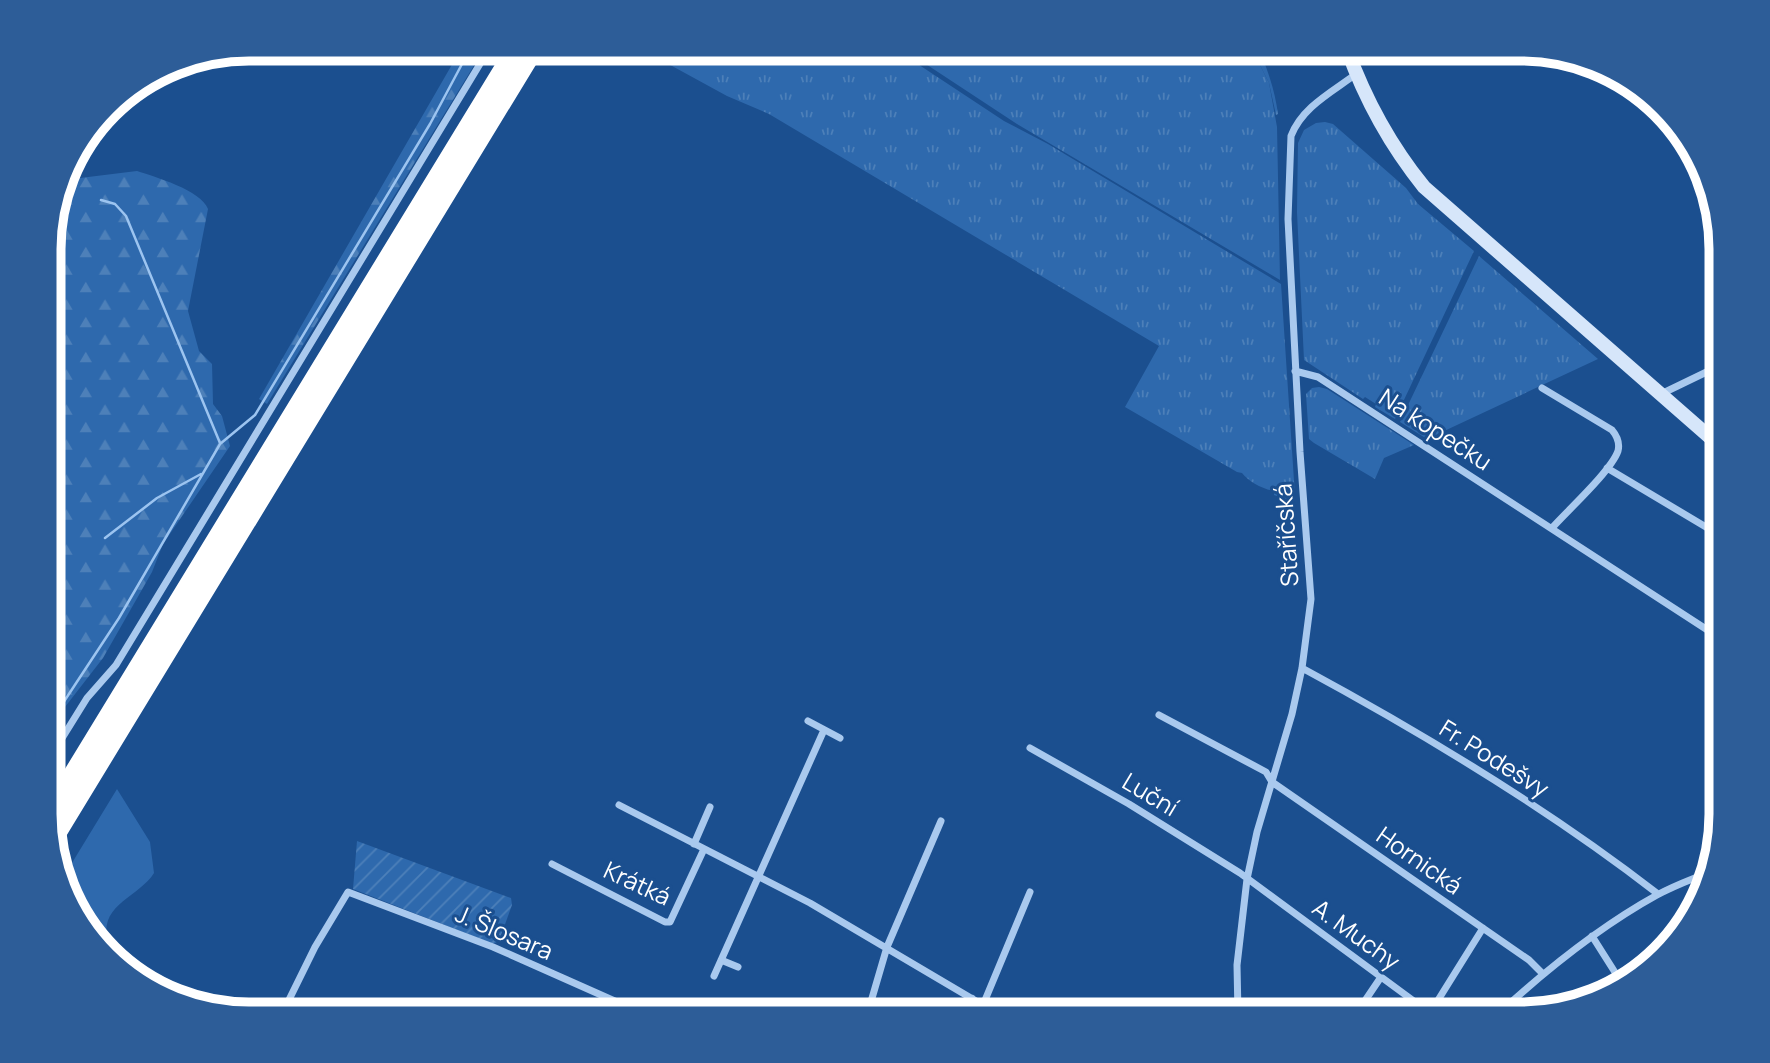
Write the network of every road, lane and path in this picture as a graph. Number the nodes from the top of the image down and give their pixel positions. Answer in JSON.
{"nodes":[{"id":1,"x":1351,"y":61,"type":"edge"},
{"id":2,"x":481,"y":62,"type":"edge"},
{"id":3,"x":507,"y":62,"type":"edge"},
{"id":4,"x":527,"y":62,"type":"edge"},
{"id":5,"x":1356,"y":74,"type":"junction"},
{"id":6,"x":1295,"y":371,"type":"junction"},
{"id":7,"x":1708,"y":371,"type":"edge"},
{"id":8,"x":1542,"y":388,"type":"dead end"},
{"id":9,"x":1661,"y":394,"type":"junction"},
{"id":10,"x":1708,"y":436,"type":"edge"},
{"id":11,"x":1606,"y":468,"type":"junction"},
{"id":12,"x":1552,"y":528,"type":"junction"},
{"id":13,"x":1708,"y":528,"type":"edge"},
{"id":14,"x":1708,"y":630,"type":"edge"},
{"id":15,"x":1302,"y":668,"type":"junction"},
{"id":16,"x":1159,"y":715,"type":"dead end"},
{"id":17,"x":808,"y":721,"type":"dead end"},
{"id":18,"x":824,"y":730,"type":"junction"},
{"id":19,"x":840,"y":738,"type":"dead end"},
{"id":20,"x":61,"y":740,"type":"edge"},
{"id":21,"x":1030,"y":748,"type":"dead end"},
{"id":22,"x":1272,"y":782,"type":"junction"},
{"id":23,"x":61,"y":793,"type":"edge"},
{"id":24,"x":619,"y":805,"type":"dead end"},
{"id":25,"x":710,"y":807,"type":"dead end"},
{"id":26,"x":941,"y":821,"type":"dead end"},
{"id":27,"x":62,"y":826,"type":"edge"},
{"id":28,"x":694,"y":844,"type":"junction"},
{"id":29,"x":704,"y":849,"type":"junction"},
{"id":30,"x":552,"y":864,"type":"dead end"},
{"id":31,"x":758,"y":877,"type":"junction"},
{"id":32,"x":1697,"y":877,"type":"edge"},
{"id":33,"x":1247,"y":879,"type":"junction"},
{"id":34,"x":1030,"y":892,"type":"dead end"},
{"id":35,"x":1658,"y":894,"type":"junction"},
{"id":36,"x":1483,"y":928,"type":"junction"},
{"id":37,"x":1592,"y":936,"type":"junction"},
{"id":38,"x":887,"y":947,"type":"junction"},
{"id":39,"x":722,"y":960,"type":"junction"},
{"id":40,"x":738,"y":967,"type":"dead end"},
{"id":41,"x":1542,"y":973,"type":"junction"},
{"id":42,"x":714,"y":976,"type":"dead end"},
{"id":43,"x":1617,"y":976,"type":"edge"},
{"id":44,"x":1381,"y":977,"type":"junction"},
{"id":45,"x":972,"y":998,"type":"junction"},
{"id":46,"x":971,"y":1001,"type":"edge"},
{"id":47,"x":978,"y":1001,"type":"edge"},
{"id":48,"x":984,"y":1001,"type":"edge"},
{"id":49,"x":1238,"y":1001,"type":"edge"},
{"id":50,"x":1365,"y":1001,"type":"edge"},
{"id":51,"x":1414,"y":1001,"type":"edge"},
{"id":52,"x":1437,"y":1001,"type":"edge"},
{"id":53,"x":1512,"y":1001,"type":"edge"},
{"id":54,"x":288,"y":1002,"type":"edge"},
{"id":55,"x":616,"y":1002,"type":"edge"},
{"id":56,"x":871,"y":1002,"type":"edge"}],
"edges":[{"from":1,"to":5,"type":"street"},
{"from":2,"to":20,"type":"street"},
{"from":3,"to":23,"type":"highway"},
{"from":4,"to":27,"type":"highway"},
{"from":5,"to":6,"type":"street","name":"Staříčská"},
{"from":5,"to":9,"type":"street"},
{"from":6,"to":12,"type":"street","name":"Na kopečku"},
{"from":6,"to":15,"type":"street","name":"Staříčská"},
{"from":7,"to":9,"type":"street"},
{"from":8,"to":11,"type":"street"},
{"from":9,"to":10,"type":"street"},
{"from":11,"to":12,"type":"street"},
{"from":11,"to":13,"type":"street"},
{"from":12,"to":14,"type":"street","name":"Na kopečku"},
{"from":15,"to":22,"type":"street","name":"Staříčská"},
{"from":15,"to":35,"type":"street","name":"Fr. Podešvy"},
{"from":16,"to":22,"type":"street","name":"Hornická"},
{"from":17,"to":18,"type":"street"},
{"from":18,"to":19,"type":"street"},
{"from":18,"to":31,"type":"street"},
{"from":21,"to":33,"type":"street","name":"Luční"},
{"from":22,"to":33,"type":"street","name":"Staříčská"},
{"from":22,"to":36,"type":"street","name":"Hornická"},
{"from":24,"to":28,"type":"street"},
{"from":25,"to":28,"type":"street"},
{"from":26,"to":38,"type":"street"},
{"from":28,"to":29,"type":"street"},
{"from":29,"to":30,"type":"street","name":"Krátká"},
{"from":29,"to":31,"type":"street"},
{"from":31,"to":38,"type":"street"},
{"from":31,"to":39,"type":"street"},
{"from":32,"to":35,"type":"street"},
{"from":33,"to":44,"type":"street","name":"A. Muchy"},
{"from":33,"to":49,"type":"street","name":"Staříčská"},
{"from":34,"to":48,"type":"street"},
{"from":35,"to":37,"type":"street"},
{"from":36,"to":41,"type":"street","name":"Hornická"},
{"from":36,"to":52,"type":"street","name":"A. Muchy"},
{"from":37,"to":41,"type":"street"},
{"from":37,"to":43,"type":"street"},
{"from":38,"to":45,"type":"street"},
{"from":38,"to":56,"type":"street"},
{"from":39,"to":40,"type":"street"},
{"from":39,"to":42,"type":"street"},
{"from":41,"to":53,"type":"street"},
{"from":44,"to":50,"type":"street"},
{"from":44,"to":51,"type":"street","name":"A. Muchy"},
{"from":45,"to":46,"type":"street"},
{"from":45,"to":47,"type":"street"},
{"from":54,"to":55,"type":"street","name":"J. Šlosara"}]}
